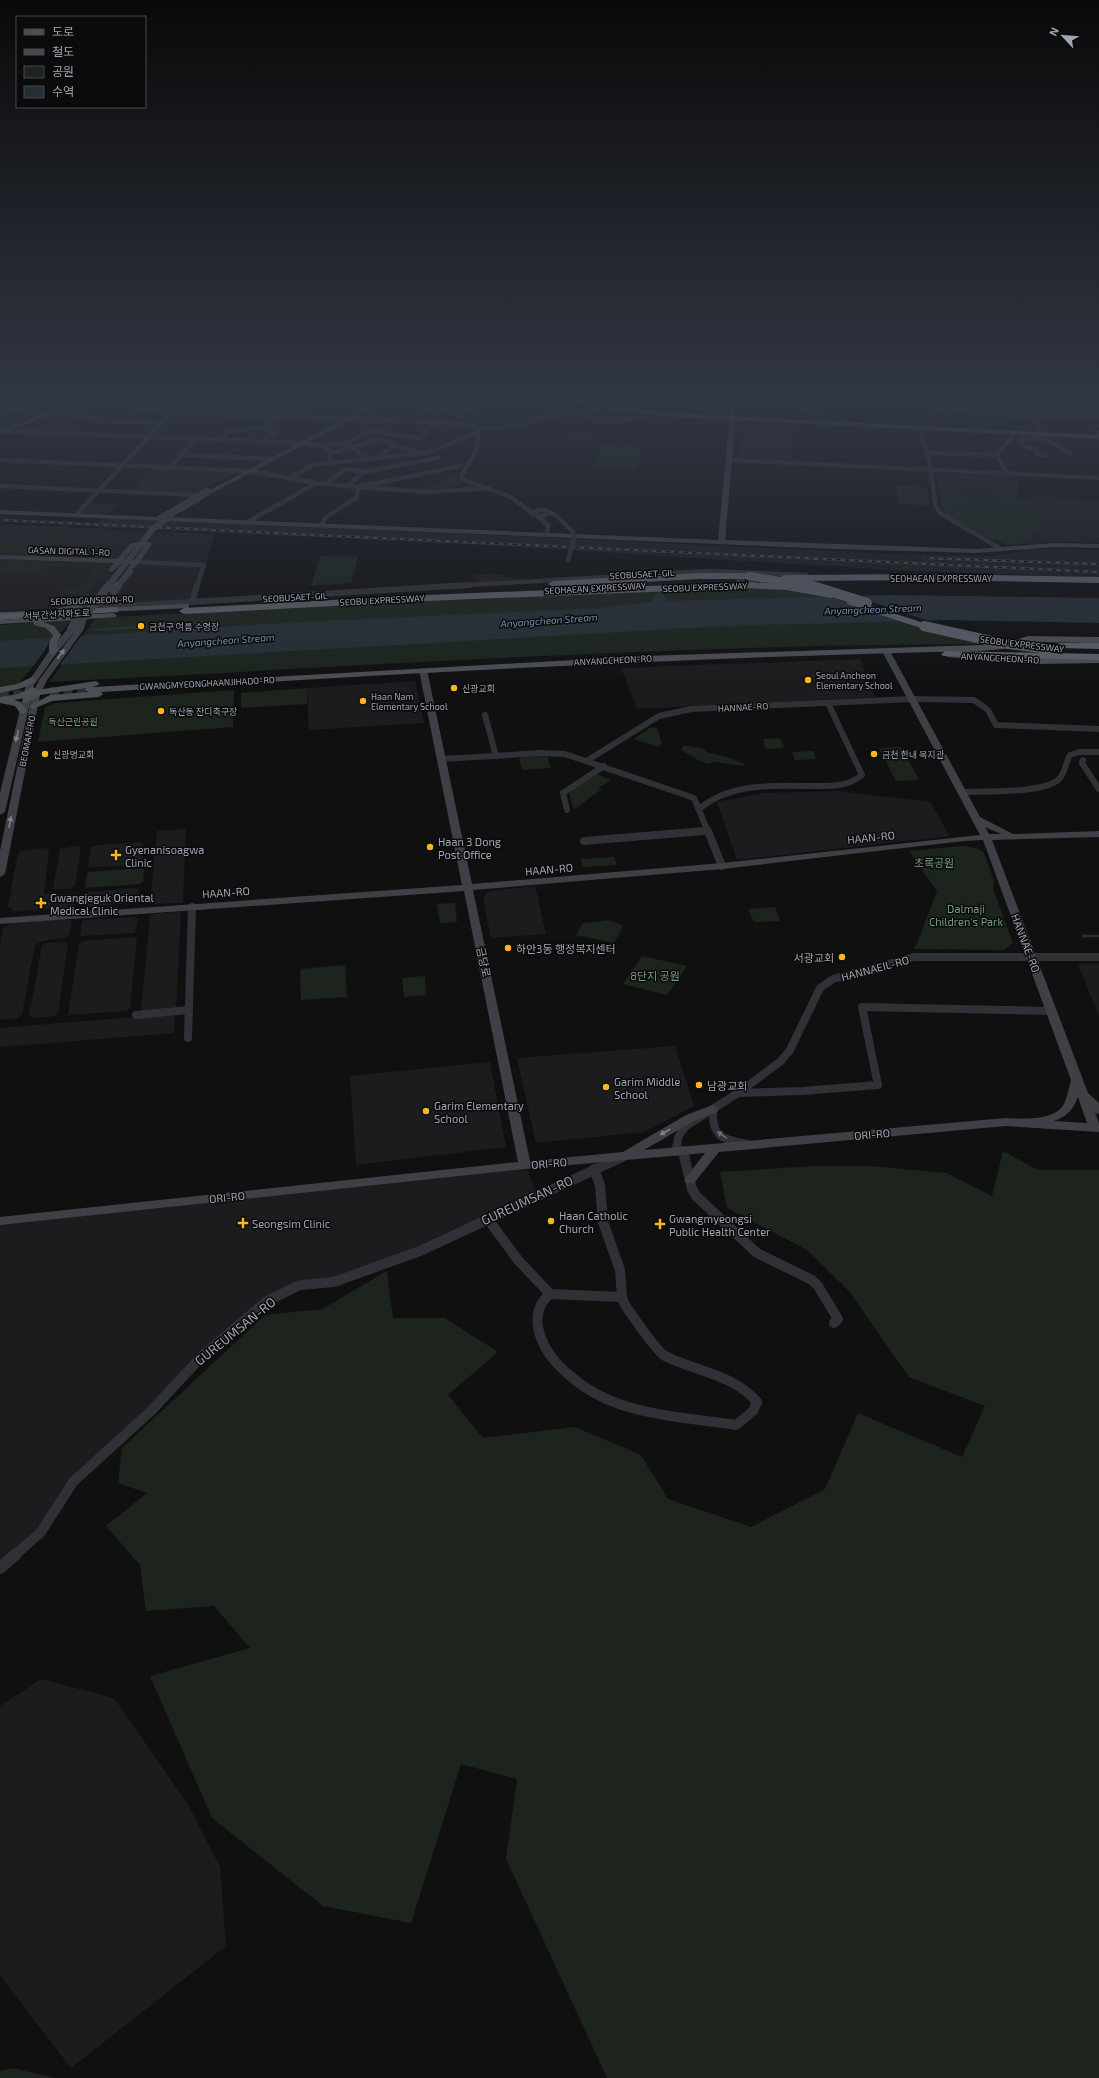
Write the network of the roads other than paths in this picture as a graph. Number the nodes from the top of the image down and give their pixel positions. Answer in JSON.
{"nodes":[{"id":1,"x":98,"y":492,"type":"edge"},
{"id":2,"x":118,"y":492,"type":"edge"},
{"id":3,"x":205,"y":492,"type":"edge"},
{"id":4,"x":218,"y":492,"type":"edge"},
{"id":5,"x":300,"y":492,"type":"edge"},
{"id":6,"x":358,"y":492,"type":"edge"},
{"id":7,"x":499,"y":492,"type":"edge"},
{"id":8,"x":725,"y":492,"type":"edge"},
{"id":9,"x":934,"y":492,"type":"edge"},
{"id":10,"x":198,"y":496,"type":"junction"},
{"id":11,"x":521,"y":505,"type":"junction"},
{"id":12,"x":539,"y":510,"type":"junction"},
{"id":13,"x":0,"y":512,"type":"edge"},
{"id":14,"x":534,"y":514,"type":"junction"},
{"id":15,"x":548,"y":514,"type":"junction"},
{"id":16,"x":76,"y":515,"type":"junction"},
{"id":17,"x":157,"y":519,"type":"junction"},
{"id":18,"x":174,"y":519,"type":"junction"},
{"id":19,"x":542,"y":520,"type":"junction"},
{"id":20,"x":246,"y":523,"type":"junction"},
{"id":21,"x":322,"y":525,"type":"junction"},
{"id":22,"x":547,"y":534,"type":"junction"},
{"id":23,"x":721,"y":542,"type":"junction"},
{"id":24,"x":1098,"y":546,"type":"edge"},
{"id":25,"x":1001,"y":549,"type":"junction"},
{"id":26,"x":0,"y":557,"type":"edge"},
{"id":27,"x":568,"y":560,"type":"dead end"},
{"id":28,"x":119,"y":561,"type":"junction"},
{"id":29,"x":137,"y":562,"type":"junction"},
{"id":30,"x":784,"y":578,"type":"dead end"},
{"id":31,"x":1045,"y":578,"type":"dead end"},
{"id":32,"x":736,"y":579,"type":"tunnel mouth"},
{"id":33,"x":936,"y":579,"type":"junction"},
{"id":34,"x":801,"y":581,"type":"dead end"},
{"id":35,"x":764,"y":582,"type":"dead end"},
{"id":36,"x":1099,"y":582,"type":"edge"},
{"id":37,"x":425,"y":596,"type":"junction"},
{"id":38,"x":80,"y":605,"type":"joint"},
{"id":39,"x":187,"y":606,"type":"junction"},
{"id":40,"x":47,"y":612,"type":"junction"},
{"id":41,"x":114,"y":613,"type":"junction"},
{"id":42,"x":0,"y":614,"type":"edge"},
{"id":43,"x":82,"y":620,"type":"junction"},
{"id":44,"x":0,"y":621,"type":"edge"},
{"id":45,"x":71,"y":629,"type":"junction"},
{"id":46,"x":80,"y":629,"type":"junction"},
{"id":47,"x":1099,"y":640,"type":"edge"},
{"id":48,"x":1099,"y":646,"type":"edge"},
{"id":49,"x":1099,"y":650,"type":"edge"},
{"id":50,"x":886,"y":651,"type":"junction"},
{"id":51,"x":53,"y":652,"type":"junction"},
{"id":52,"x":944,"y":652,"type":"junction"},
{"id":53,"x":1099,"y":656,"type":"edge"},
{"id":54,"x":1099,"y":660,"type":"edge"},
{"id":55,"x":423,"y":670,"type":"junction"},
{"id":56,"x":84,"y":689,"type":"junction"},
{"id":57,"x":0,"y":690,"type":"edge"},
{"id":58,"x":33,"y":692,"type":"junction"},
{"id":59,"x":912,"y":699,"type":"junction"},
{"id":60,"x":0,"y":700,"type":"edge"},
{"id":61,"x":828,"y":703,"type":"junction"},
{"id":62,"x":23,"y":712,"type":"junction"},
{"id":63,"x":485,"y":715,"type":"dead end"},
{"id":64,"x":1099,"y":729,"type":"edge"},
{"id":65,"x":1099,"y":752,"type":"edge"},
{"id":66,"x":496,"y":756,"type":"junction"},
{"id":67,"x":441,"y":760,"type":"junction"},
{"id":68,"x":588,"y":760,"type":"junction"},
{"id":69,"x":1083,"y":760,"type":"dead end"},
{"id":70,"x":604,"y":766,"type":"junction"},
{"id":71,"x":1099,"y":789,"type":"edge"},
{"id":72,"x":962,"y":792,"type":"junction"},
{"id":73,"x":699,"y":809,"type":"junction"},
{"id":74,"x":567,"y":810,"type":"dead end"},
{"id":75,"x":0,"y":812,"type":"edge"},
{"id":76,"x":977,"y":819,"type":"junction"},
{"id":77,"x":707,"y":831,"type":"junction"},
{"id":78,"x":1099,"y":834,"type":"edge"},
{"id":79,"x":1030,"y":836,"type":"junction"},
{"id":80,"x":986,"y":838,"type":"junction"},
{"id":81,"x":584,"y":841,"type":"dead end"},
{"id":82,"x":722,"y":866,"type":"junction"},
{"id":83,"x":0,"y":874,"type":"edge"},
{"id":84,"x":468,"y":887,"type":"junction"},
{"id":85,"x":192,"y":907,"type":"junction"},
{"id":86,"x":0,"y":921,"type":"edge"},
{"id":87,"x":1031,"y":956,"type":"junction"},
{"id":88,"x":1099,"y":957,"type":"edge"},
{"id":89,"x":189,"y":1010,"type":"junction"},
{"id":90,"x":1051,"y":1011,"type":"junction"},
{"id":91,"x":136,"y":1015,"type":"dead end"},
{"id":92,"x":188,"y":1038,"type":"dead end"},
{"id":93,"x":1077,"y":1080,"type":"junction"},
{"id":94,"x":738,"y":1093,"type":"junction"},
{"id":95,"x":713,"y":1110,"type":"junction"},
{"id":96,"x":1099,"y":1110,"type":"edge"},
{"id":97,"x":1037,"y":1123,"type":"junction"},
{"id":98,"x":1097,"y":1128,"type":"edge"},
{"id":99,"x":750,"y":1145,"type":"junction"},
{"id":100,"x":715,"y":1148,"type":"junction"},
{"id":101,"x":680,"y":1151,"type":"junction"},
{"id":102,"x":625,"y":1156,"type":"junction"},
{"id":103,"x":525,"y":1165,"type":"junction"},
{"id":104,"x":594,"y":1170,"type":"junction"},
{"id":105,"x":690,"y":1180,"type":"junction"},
{"id":106,"x":487,"y":1218,"type":"junction"},
{"id":107,"x":0,"y":1221,"type":"edge"},
{"id":108,"x":550,"y":1294,"type":"junction"},
{"id":109,"x":622,"y":1297,"type":"junction"},
{"id":110,"x":834,"y":1323,"type":"dead end"},
{"id":111,"x":0,"y":1568,"type":"edge"}],
"edges":[{"from":1,"to":16,"type":"street"},
{"from":2,"to":10,"type":"street"},
{"from":3,"to":10,"type":"main road"},
{"from":4,"to":18,"type":"main road"},
{"from":5,"to":20,"type":"street"},
{"from":6,"to":21,"type":"street"},
{"from":7,"to":11,"type":"street"},
{"from":8,"to":23,"type":"main road"},
{"from":9,"to":25,"type":"street"},
{"from":10,"to":17,"type":"main road"},
{"from":10,"to":43,"type":"main road","name":"BEOMAN-RO","bridge":true},
{"from":11,"to":12,"type":"street"},
{"from":11,"to":14,"type":"street"},
{"from":12,"to":14,"type":"street"},
{"from":12,"to":15,"type":"street"},
{"from":13,"to":16,"type":"main road"},
{"from":14,"to":15,"type":"street"},
{"from":14,"to":19,"type":"street"},
{"from":15,"to":19,"type":"street"},
{"from":15,"to":27,"type":"street","bridge":true},
{"from":16,"to":17,"type":"main road"},
{"from":17,"to":18,"type":"main road"},
{"from":18,"to":20,"type":"main road"},
{"from":19,"to":22,"type":"street"},
{"from":20,"to":21,"type":"main road"},
{"from":21,"to":22,"type":"main road"},
{"from":22,"to":23,"type":"main road"},
{"from":23,"to":25,"type":"main road"},
{"from":24,"to":25,"type":"main road"},
{"from":26,"to":28,"type":"main road","name":"GASAN DIGITAL 1-RO"},
{"from":28,"to":29,"type":"main road","name":"GASAN DIGITAL 1-RO"},
{"from":28,"to":29,"type":"main road"},
{"from":28,"to":45,"type":"main road","bridge":true},
{"from":29,"to":39,"type":"street"},
{"from":29,"to":46,"type":"main road","bridge":true},
{"from":30,"to":33,"type":"highway","name":"SEOHAEAN EXPRESSWAY"},
{"from":31,"to":39,"type":"street","name":"SEOBUSAET-GIL"},
{"from":32,"to":37,"type":"highway","name":"SEOHAEAN EXPRESSWAY"},
{"from":33,"to":34,"type":"highway","name":"SEOHAEAN EXPRESSWAY"},
{"from":33,"to":36,"type":"highway","name":"SEOHAEAN EXPRESSWAY"},
{"from":35,"to":37,"type":"highway","name":"SEOHAEAN EXPRESSWAY"},
{"from":37,"to":39,"type":"highway","name":"SEOBU EXPRESSWAY"},
{"from":37,"to":48,"type":"highway","name":"SEOBU EXPRESSWAY","bridge":true},
{"from":37,"to":49,"type":"highway","name":"SEOBU EXPRESSWAY","bridge":true},
{"from":38,"to":39,"type":"street","name":"SEOBUSAET-GIL"},
{"from":38,"to":40,"type":"main road"},
{"from":39,"to":41,"type":"main road","name":"SEOBUGANSEON-RO"},
{"from":40,"to":41,"type":"main road","name":"SEOBUGANSEON-RO"},
{"from":40,"to":42,"type":"main road","name":"SEOBUGANSEON-RO"},
{"from":41,"to":44,"type":"highway","name":"서부간선지하도로"},
{"from":43,"to":45,"type":"main road","name":"BEOMAN-RO","bridge":true},
{"from":43,"to":46,"type":"main road","name":"BEOMAN-RO"},
{"from":44,"to":51,"type":"main road"},
{"from":45,"to":51,"type":"main road","name":"BEOMAN-RO"},
{"from":58,"to":46,"type":"main road","name":"BEOMAN-RO","one_way":true},
{"from":47,"to":52,"type":"main road","name":"ANYANGCHEON-RO"},
{"from":50,"to":52,"type":"main road","name":"ANYANGCHEON-RO"},
{"from":50,"to":55,"type":"main road","name":"ANYANGCHEON-RO"},
{"from":50,"to":59,"type":"main road","name":"HANNAE-RO"},
{"from":51,"to":58,"type":"main road","name":"BEOMAN-RO"},
{"from":52,"to":53,"type":"highway"},
{"from":52,"to":54,"type":"main road","name":"ANYANGCHEON-RO"},
{"from":55,"to":56,"type":"main road","name":"ANYANGCHEON-RO"},
{"from":55,"to":67,"type":"main road","name":"금당로"},
{"from":56,"to":58,"type":"main road"},
{"from":56,"to":58,"type":"main road"},
{"from":56,"to":58,"type":"main road"},
{"from":57,"to":58,"type":"main road"},
{"from":57,"to":58,"type":"main road"},
{"from":58,"to":60,"type":"main road"},
{"from":58,"to":62,"type":"main road","name":"BEOMAN-RO"},
{"from":83,"to":58,"type":"main road","name":"BEOMAN-RO","one_way":true},
{"from":59,"to":61,"type":"street","name":"HANNAE-RO"},
{"from":59,"to":64,"type":"street"},
{"from":59,"to":72,"type":"main road","name":"HANNAE-RO"},
{"from":60,"to":62,"type":"main road"},
{"from":61,"to":68,"type":"street","name":"HANNAE-RO"},
{"from":61,"to":73,"type":"street"},
{"from":62,"to":75,"type":"main road","name":"BEOMAN-RO","one_way":true},
{"from":63,"to":66,"type":"street"},
{"from":65,"to":72,"type":"street"},
{"from":66,"to":67,"type":"street"},
{"from":66,"to":68,"type":"street"},
{"from":67,"to":84,"type":"main road","name":"금당로"},
{"from":68,"to":70,"type":"street"},
{"from":69,"to":71,"type":"street"},
{"from":70,"to":73,"type":"street"},
{"from":70,"to":74,"type":"street"},
{"from":72,"to":76,"type":"main road","name":"HANNAE-RO"},
{"from":73,"to":77,"type":"street"},
{"from":76,"to":79,"type":"main road"},
{"from":76,"to":80,"type":"main road","name":"HANNAE-RO"},
{"from":77,"to":81,"type":"street"},
{"from":77,"to":82,"type":"street"},
{"from":78,"to":79,"type":"main road","name":"HAAN-RO"},
{"from":79,"to":80,"type":"main road","name":"HAAN-RO"},
{"from":80,"to":82,"type":"main road","name":"HAAN-RO"},
{"from":80,"to":87,"type":"main road","name":"HANNAE-RO"},
{"from":82,"to":84,"type":"main road","name":"HAAN-RO"},
{"from":84,"to":85,"type":"main road","name":"HAAN-RO"},
{"from":84,"to":103,"type":"main road","name":"금당로"},
{"from":85,"to":86,"type":"main road","name":"HAAN-RO"},
{"from":85,"to":89,"type":"street"},
{"from":87,"to":88,"type":"street","name":"HANNAEIL-RO"},
{"from":87,"to":90,"type":"main road","name":"HANNAE-RO"},
{"from":87,"to":94,"type":"street","name":"HANNAEIL-RO"},
{"from":89,"to":91,"type":"street"},
{"from":89,"to":92,"type":"street"},
{"from":90,"to":93,"type":"main road","name":"HANNAE-RO"},
{"from":90,"to":94,"type":"street"},
{"from":93,"to":96,"type":"main road"},
{"from":93,"to":97,"type":"main road"},
{"from":93,"to":98,"type":"main road","name":"HANNAE-RO"},
{"from":94,"to":95,"type":"street","name":"HANNAEIL-RO"},
{"from":99,"to":95,"type":"street","one_way":true},
{"from":95,"to":101,"type":"street","name":"HANNAEIL-RO"},
{"from":95,"to":102,"type":"main road","one_way":true},
{"from":97,"to":98,"type":"main road","name":"ORI-RO"},
{"from":97,"to":99,"type":"main road","name":"ORI-RO"},
{"from":99,"to":100,"type":"main road","name":"ORI-RO"},
{"from":100,"to":101,"type":"main road","name":"ORI-RO"},
{"from":100,"to":105,"type":"main road"},
{"from":101,"to":102,"type":"main road","name":"ORI-RO"},
{"from":101,"to":105,"type":"street"},
{"from":102,"to":103,"type":"main road","name":"ORI-RO"},
{"from":102,"to":104,"type":"street","name":"GUREUMSAN-RO"},
{"from":103,"to":107,"type":"main road","name":"ORI-RO"},
{"from":104,"to":106,"type":"street","name":"GUREUMSAN-RO"},
{"from":104,"to":109,"type":"street"},
{"from":105,"to":110,"type":"street"},
{"from":106,"to":108,"type":"street"},
{"from":106,"to":111,"type":"street","name":"GUREUMSAN-RO"},
{"from":108,"to":109,"type":"street"},
{"from":108,"to":109,"type":"street"}]}
